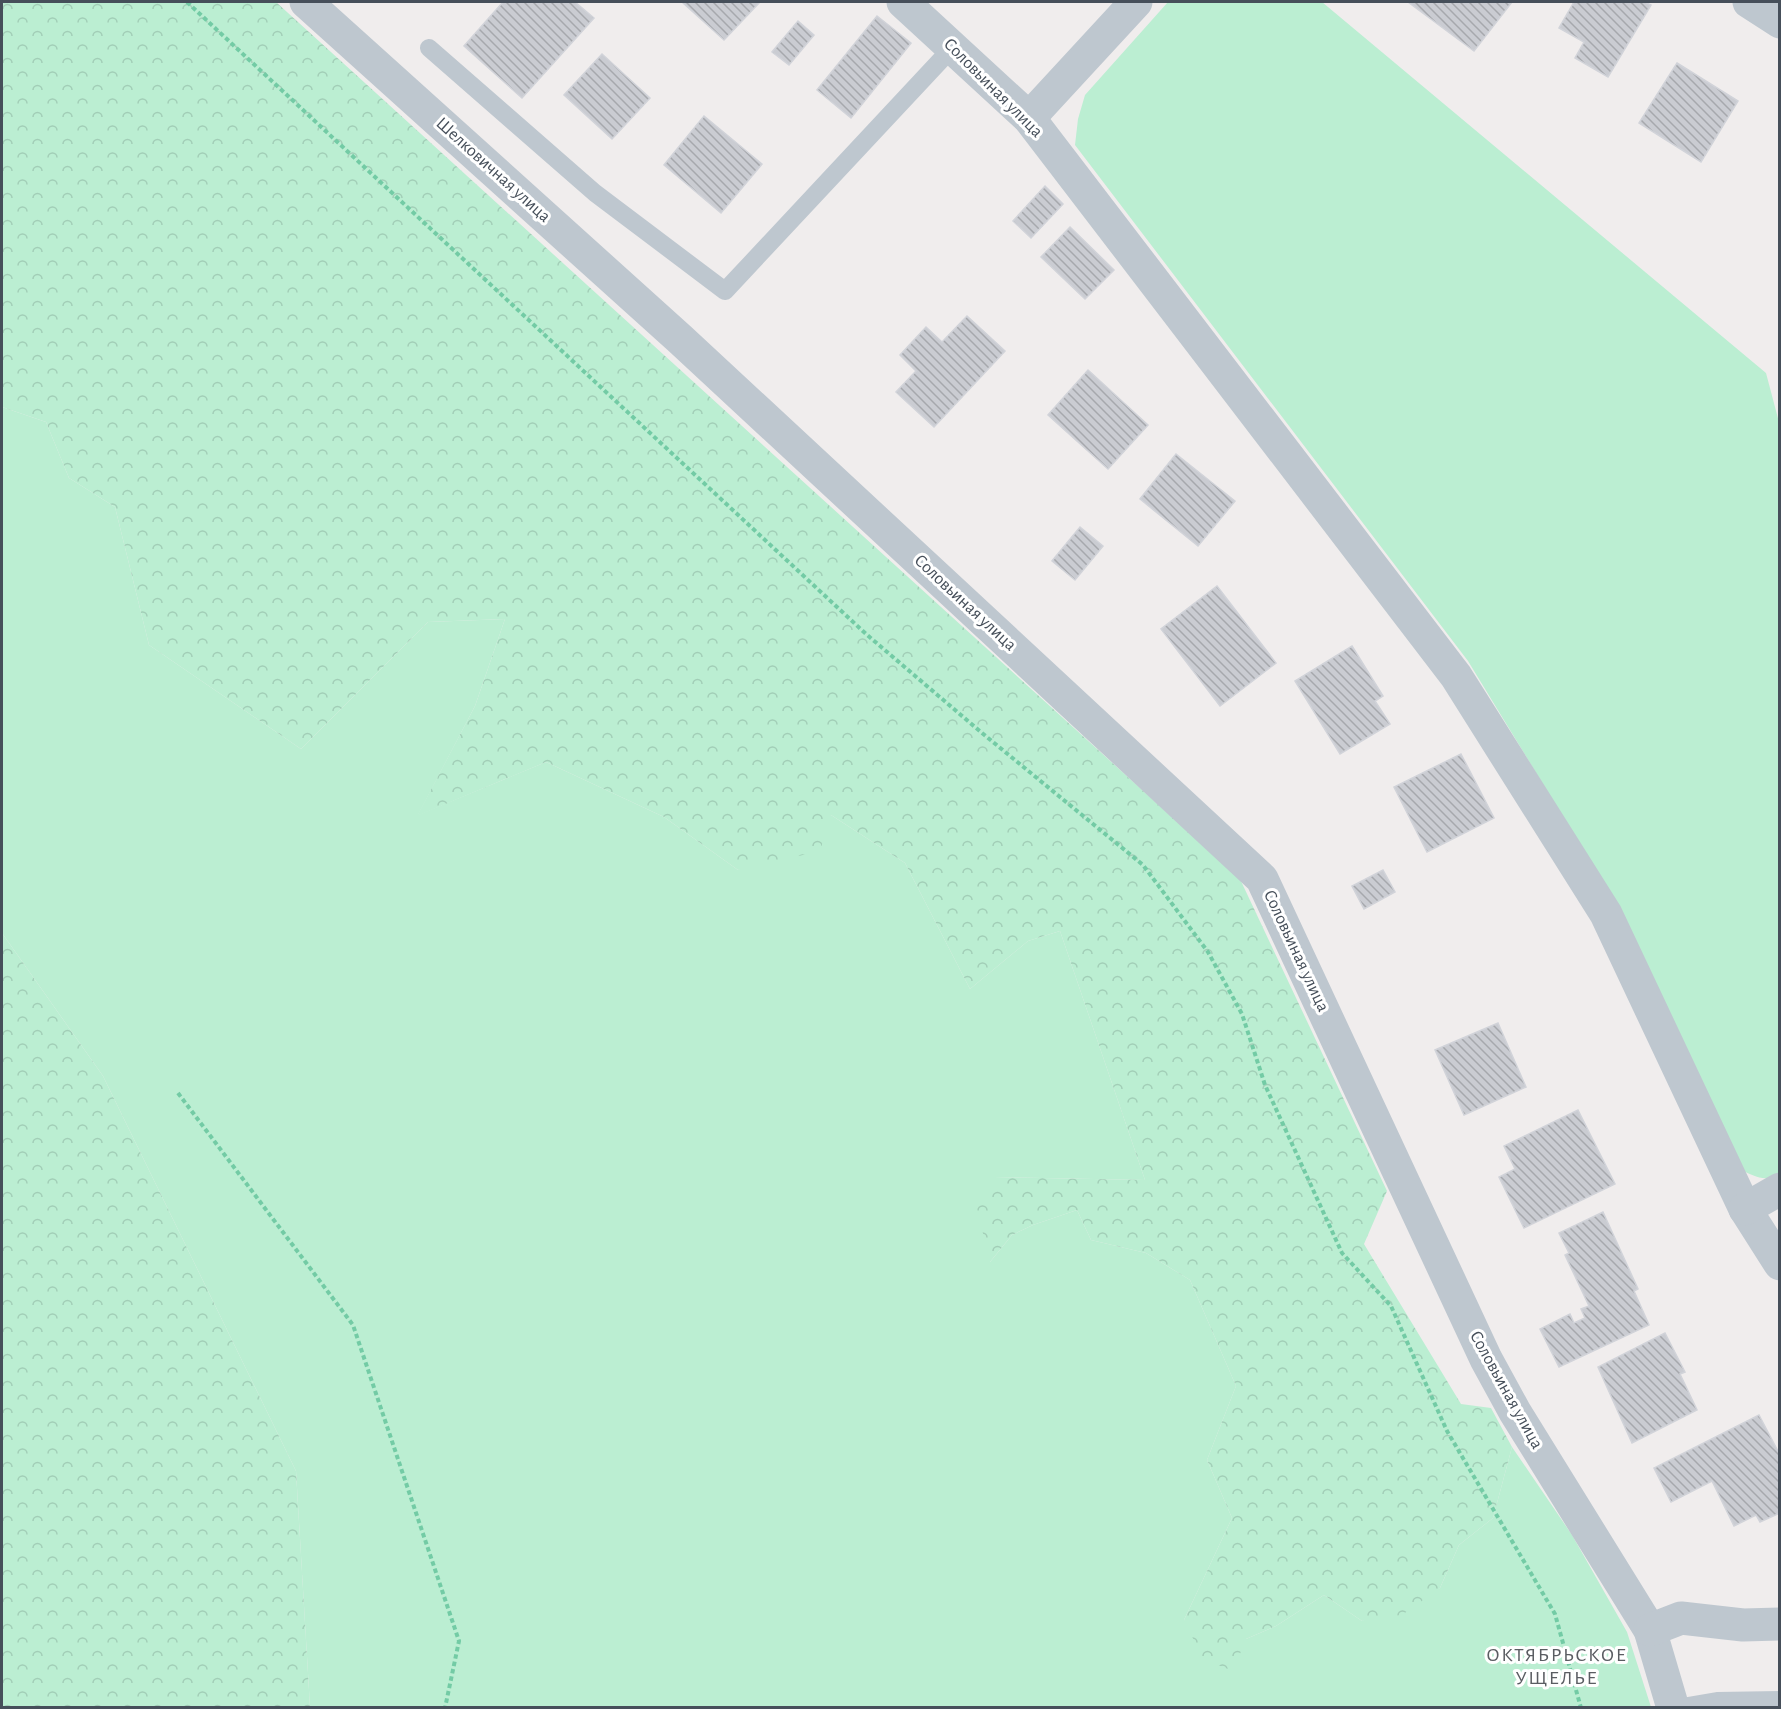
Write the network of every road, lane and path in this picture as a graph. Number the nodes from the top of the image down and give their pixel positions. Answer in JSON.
{"nodes":[{"id":1,"x":187,"y":2,"type":"edge"},
{"id":2,"x":306,"y":2,"type":"edge"},
{"id":3,"x":903,"y":2,"type":"edge"},
{"id":4,"x":1136,"y":2,"type":"edge"},
{"id":5,"x":1749,"y":2,"type":"edge"},
{"id":6,"x":1779,"y":22,"type":"edge"},
{"id":7,"x":953,"y":47,"type":"junction"},
{"id":8,"x":429,"y":48,"type":"dead end"},
{"id":9,"x":1029,"y":118,"type":"junction"},
{"id":10,"x":680,"y":339,"type":"joint"},
{"id":11,"x":178,"y":1093,"type":"dead end"},
{"id":12,"x":1779,"y":1189,"type":"edge"},
{"id":13,"x":1745,"y":1209,"type":"junction"},
{"id":14,"x":1779,"y":1264,"type":"edge"},
{"id":15,"x":1779,"y":1624,"type":"edge"},
{"id":16,"x":1650,"y":1630,"type":"junction"},
{"id":17,"x":1779,"y":1700,"type":"edge"},
{"id":18,"x":445,"y":1707,"type":"edge"},
{"id":19,"x":1581,"y":1707,"type":"edge"},
{"id":20,"x":1675,"y":1707,"type":"edge"}],
"edges":[{"from":1,"to":19,"type":"path"},
{"from":2,"to":10,"type":"street","name":"Шелковичная улица"},
{"from":3,"to":7,"type":"street","name":"Соловьиная улица"},
{"from":4,"to":9,"type":"street"},
{"from":5,"to":6,"type":"street"},
{"from":7,"to":8,"type":"lane"},
{"from":7,"to":9,"type":"street","name":"Соловьиная улица"},
{"from":9,"to":13,"type":"street","name":"Соловьиная улица"},
{"from":10,"to":16,"type":"street","name":"Соловьиная улица"},
{"from":11,"to":18,"type":"path"},
{"from":12,"to":13,"type":"street"},
{"from":13,"to":14,"type":"street","name":"Соловьиная улица"},
{"from":15,"to":16,"type":"street"},
{"from":16,"to":20,"type":"street","name":"Соловьиная улица"},
{"from":17,"to":20,"type":"lane"}]}
